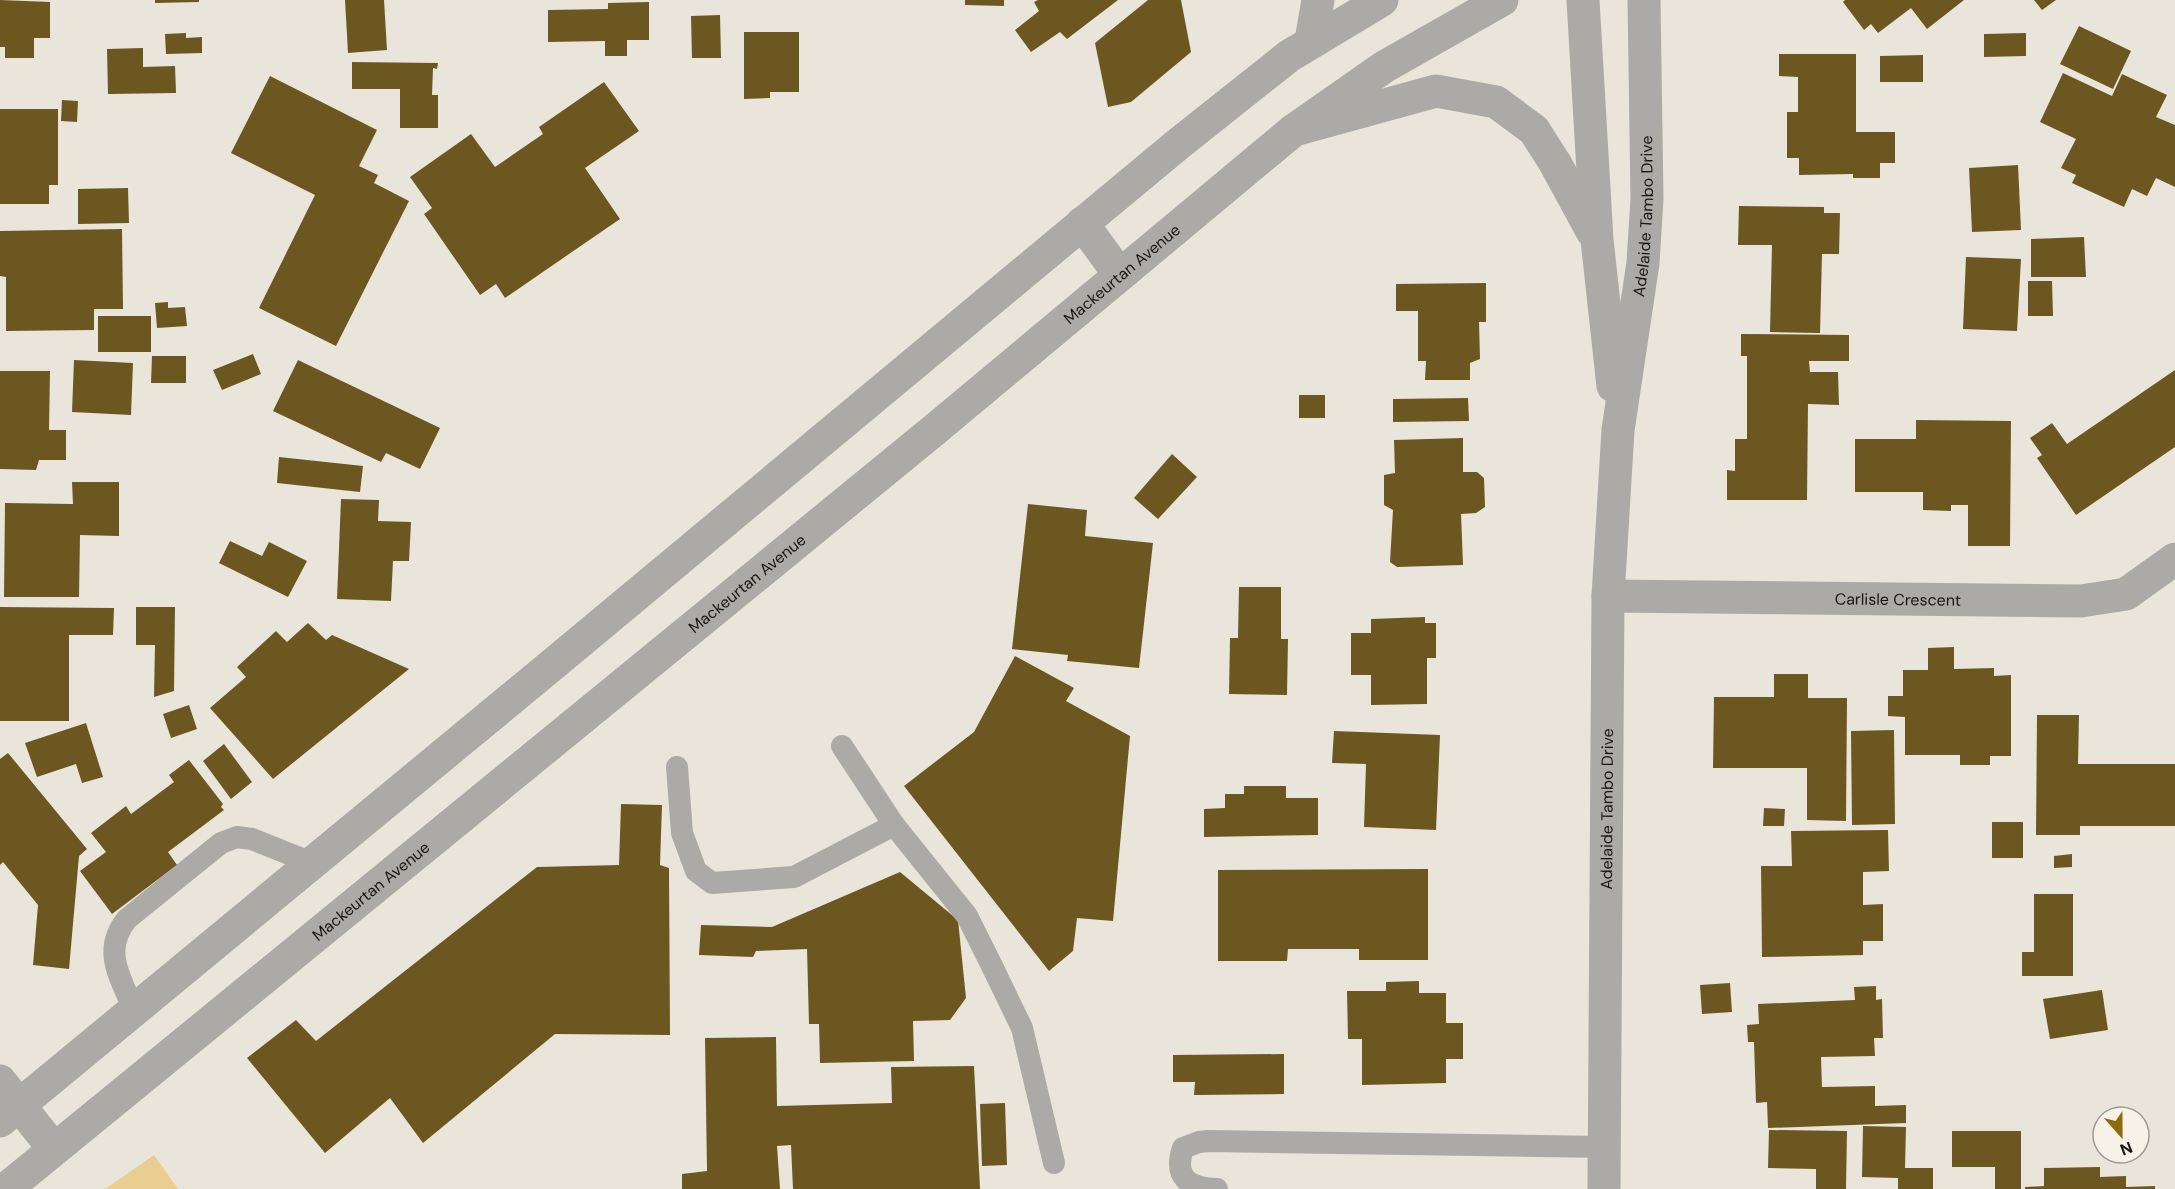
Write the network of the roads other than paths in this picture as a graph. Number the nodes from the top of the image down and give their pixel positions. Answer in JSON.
{"nodes":[{"id":1,"x":1318,"y":0,"type":"edge"},
{"id":2,"x":1382,"y":0,"type":"edge"},
{"id":3,"x":1502,"y":0,"type":"edge"},
{"id":4,"x":1583,"y":0,"type":"edge"},
{"id":5,"x":1644,"y":0,"type":"edge"},
{"id":6,"x":1311,"y":41,"type":"junction"},
{"id":7,"x":1294,"y":130,"type":"junction"},
{"id":8,"x":1082,"y":223,"type":"junction"},
{"id":9,"x":1597,"y":240,"type":"junction"},
{"id":10,"x":1119,"y":274,"type":"junction"},
{"id":11,"x":1618,"y":430,"type":"junction"},
{"id":12,"x":2175,"y":560,"type":"edge"},
{"id":13,"x":1608,"y":596,"type":"junction"},
{"id":14,"x":842,"y":746,"type":"dead end"},
{"id":15,"x":677,"y":767,"type":"dead end"},
{"id":16,"x":894,"y":825,"type":"junction"},
{"id":17,"x":312,"y":863,"type":"junction"},
{"id":18,"x":134,"y":1010,"type":"junction"},
{"id":19,"x":6,"y":1103,"type":"edge"},
{"id":20,"x":1604,"y":1147,"type":"junction"},
{"id":21,"x":54,"y":1149,"type":"junction"},
{"id":22,"x":1053,"y":1163,"type":"dead end"},
{"id":23,"x":6,"y":1189,"type":"edge"},
{"id":24,"x":1217,"y":1189,"type":"edge"},
{"id":25,"x":1604,"y":1189,"type":"edge"}],
"edges":[{"from":1,"to":6,"type":"street"},
{"from":2,"to":6,"type":"street"},
{"from":3,"to":7,"type":"street","name":"Mackeurtan Avenue"},
{"from":4,"to":9,"type":"street","name":"Adelaide Tambo Drive"},
{"from":5,"to":11,"type":"street","name":"Adelaide Tambo Drive"},
{"from":6,"to":8,"type":"street"},
{"from":7,"to":9,"type":"street"},
{"from":7,"to":10,"type":"street","name":"Mackeurtan Avenue"},
{"from":8,"to":10,"type":"street"},
{"from":8,"to":17,"type":"street"},
{"from":9,"to":11,"type":"street","name":"Adelaide Tambo Drive"},
{"from":10,"to":21,"type":"street","name":"Mackeurtan Avenue"},
{"from":11,"to":13,"type":"street","name":"Adelaide Tambo Drive"},
{"from":12,"to":13,"type":"street","name":"Carlisle Crescent"},
{"from":13,"to":20,"type":"street","name":"Adelaide Tambo Drive"},
{"from":14,"to":16,"type":"lane"},
{"from":15,"to":16,"type":"lane"},
{"from":16,"to":22,"type":"lane"},
{"from":17,"to":18,"type":"street"},
{"from":17,"to":18,"type":"lane"},
{"from":18,"to":19,"type":"street"},
{"from":19,"to":21,"type":"street"},
{"from":20,"to":24,"type":"lane"},
{"from":20,"to":25,"type":"street","name":"Adelaide Tambo Drive"},
{"from":21,"to":23,"type":"street","name":"Mackeurtan Avenue"}]}
